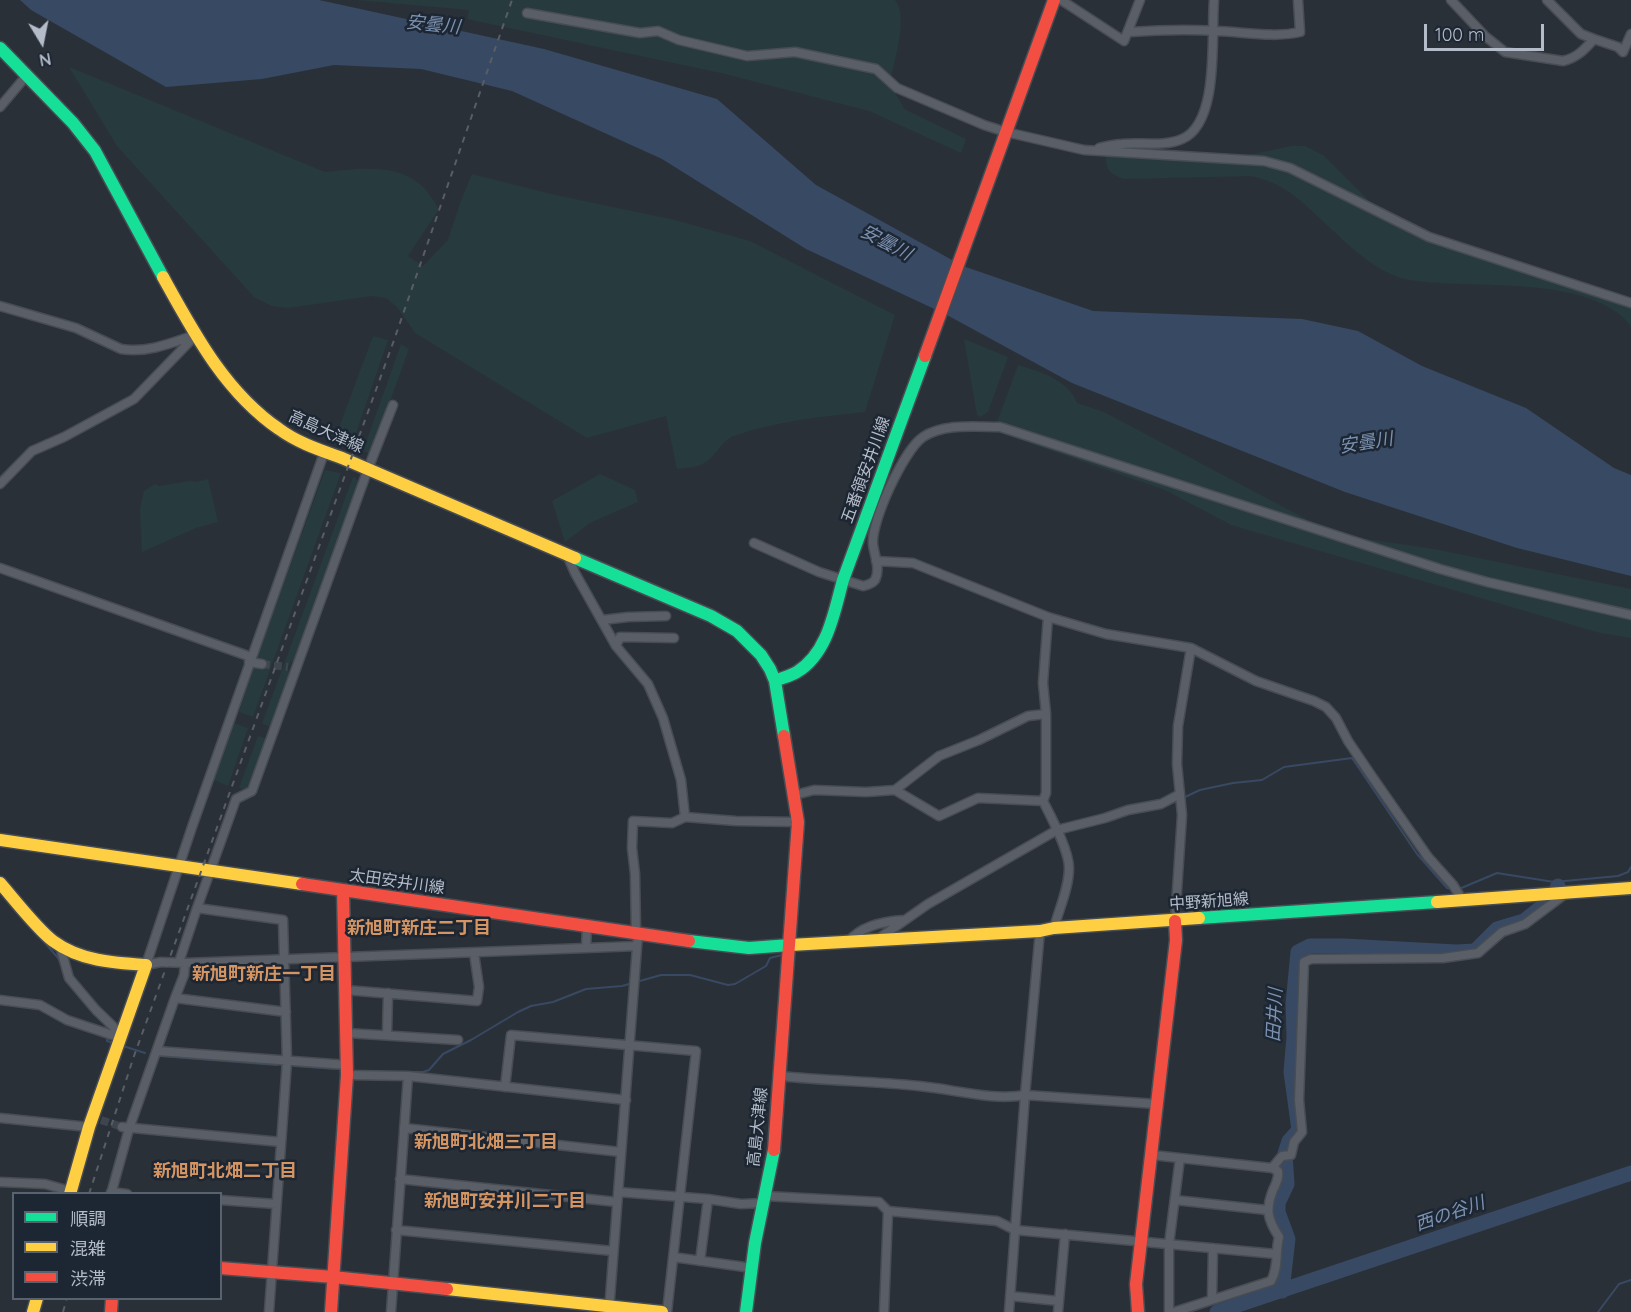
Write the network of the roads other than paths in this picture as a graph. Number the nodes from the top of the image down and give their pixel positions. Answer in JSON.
{"nodes":[{"id":1,"x":1060,"y":0,"type":"edge"},
{"id":2,"x":1140,"y":0,"type":"edge"},
{"id":3,"x":1214,"y":0,"type":"edge"},
{"id":4,"x":1298,"y":0,"type":"edge"},
{"id":5,"x":1451,"y":0,"type":"edge"},
{"id":6,"x":1547,"y":0,"type":"edge"},
{"id":7,"x":1052,"y":5,"type":"edge"},
{"id":8,"x":526,"y":13,"type":"dead end"},
{"id":9,"x":1213,"y":30,"type":"junction"},
{"id":10,"x":1129,"y":32,"type":"junction"},
{"id":11,"x":1631,"y":34,"type":"edge"},
{"id":12,"x":1593,"y":39,"type":"junction"},
{"id":13,"x":0,"y":48,"type":"edge"},
{"id":14,"x":27,"y":75,"type":"junction"},
{"id":15,"x":0,"y":107,"type":"edge"},
{"id":16,"x":1007,"y":131,"type":"junction"},
{"id":17,"x":1092,"y":150,"type":"junction"},
{"id":18,"x":1631,"y":303,"type":"edge"},
{"id":19,"x":0,"y":306,"type":"edge"},
{"id":20,"x":196,"y":335,"type":"junction"},
{"id":21,"x":393,"y":405,"type":"dead end"},
{"id":22,"x":324,"y":453,"type":"junction"},
{"id":23,"x":368,"y":470,"type":"junction"},
{"id":24,"x":0,"y":484,"type":"edge"},
{"id":25,"x":754,"y":543,"type":"dead end"},
{"id":26,"x":567,"y":555,"type":"junction"},
{"id":27,"x":876,"y":561,"type":"junction"},
{"id":28,"x":0,"y":568,"type":"edge"},
{"id":29,"x":843,"y":580,"type":"junction"},
{"id":30,"x":1631,"y":615,"type":"edge"},
{"id":31,"x":666,"y":616,"type":"dead end"},
{"id":32,"x":1048,"y":617,"type":"junction"},
{"id":33,"x":602,"y":620,"type":"junction"},
{"id":34,"x":674,"y":638,"type":"dead end"},
{"id":35,"x":616,"y":646,"type":"junction"},
{"id":36,"x":1191,"y":648,"type":"junction"},
{"id":37,"x":250,"y":659,"type":"junction"},
{"id":38,"x":262,"y":664,"type":"tunnel mouth"},
{"id":39,"x":775,"y":681,"type":"junction"},
{"id":40,"x":1046,"y":714,"type":"junction"},
{"id":41,"x":895,"y":790,"type":"junction"},
{"id":42,"x":1180,"y":794,"type":"junction"},
{"id":43,"x":795,"y":795,"type":"junction"},
{"id":44,"x":1043,"y":801,"type":"junction"},
{"id":45,"x":685,"y":817,"type":"junction"},
{"id":46,"x":798,"y":822,"type":"junction"},
{"id":47,"x":1057,"y":830,"type":"junction"},
{"id":48,"x":0,"y":840,"type":"edge"},
{"id":49,"x":179,"y":867,"type":"junction"},
{"id":50,"x":209,"y":872,"type":"junction"},
{"id":51,"x":0,"y":883,"type":"edge"},
{"id":52,"x":1631,"y":888,"type":"edge"},
{"id":53,"x":343,"y":891,"type":"junction"},
{"id":54,"x":1565,"y":894,"type":"junction"},
{"id":55,"x":1463,"y":901,"type":"junction"},
{"id":56,"x":197,"y":908,"type":"junction"},
{"id":57,"x":904,"y":920,"type":"junction"},
{"id":58,"x":1175,"y":921,"type":"junction"},
{"id":59,"x":587,"y":927,"type":"junction"},
{"id":60,"x":1054,"y":928,"type":"junction"},
{"id":61,"x":1040,"y":931,"type":"junction"},
{"id":62,"x":637,"y":938,"type":"junction"},
{"id":63,"x":877,"y":940,"type":"junction"},
{"id":64,"x":849,"y":942,"type":"junction"},
{"id":65,"x":790,"y":945,"type":"junction"},
{"id":66,"x":60,"y":946,"type":"junction"},
{"id":67,"x":586,"y":948,"type":"junction"},
{"id":68,"x":474,"y":953,"type":"junction"},
{"id":69,"x":345,"y":958,"type":"junction"},
{"id":70,"x":285,"y":960,"type":"junction"},
{"id":71,"x":182,"y":963,"type":"junction"},
{"id":72,"x":146,"y":965,"type":"junction"},
{"id":73,"x":346,"y":990,"type":"junction"},
{"id":74,"x":387,"y":993,"type":"junction"},
{"id":75,"x":175,"y":998,"type":"junction"},
{"id":76,"x":0,"y":1000,"type":"edge"},
{"id":77,"x":286,"y":1012,"type":"junction"},
{"id":78,"x":347,"y":1033,"type":"junction"},
{"id":79,"x":387,"y":1035,"type":"junction"},
{"id":80,"x":122,"y":1036,"type":"junction"},
{"id":81,"x":459,"y":1040,"type":"dead end"},
{"id":82,"x":630,"y":1045,"type":"junction"},
{"id":83,"x":157,"y":1051,"type":"junction"},
{"id":84,"x":287,"y":1061,"type":"junction"},
{"id":85,"x":347,"y":1070,"type":"junction"},
{"id":86,"x":408,"y":1076,"type":"junction"},
{"id":87,"x":780,"y":1076,"type":"junction"},
{"id":88,"x":505,"y":1087,"type":"junction"},
{"id":89,"x":1025,"y":1095,"type":"junction"},
{"id":90,"x":626,"y":1100,"type":"junction"},
{"id":91,"x":1157,"y":1104,"type":"junction"},
{"id":92,"x":0,"y":1118,"type":"edge"},
{"id":93,"x":94,"y":1122,"type":"junction"},
{"id":94,"x":126,"y":1128,"type":"junction"},
{"id":95,"x":404,"y":1128,"type":"junction"},
{"id":96,"x":281,"y":1142,"type":"junction"},
{"id":97,"x":621,"y":1152,"type":"junction"},
{"id":98,"x":1152,"y":1155,"type":"junction"},
{"id":99,"x":1180,"y":1158,"type":"junction"},
{"id":100,"x":1272,"y":1168,"type":"junction"},
{"id":101,"x":400,"y":1179,"type":"junction"},
{"id":102,"x":0,"y":1182,"type":"edge"},
{"id":103,"x":70,"y":1192,"type":"edge"},
{"id":104,"x":111,"y":1192,"type":"edge"},
{"id":105,"x":618,"y":1192,"type":"junction"},
{"id":106,"x":680,"y":1196,"type":"junction"},
{"id":107,"x":708,"y":1198,"type":"junction"},
{"id":108,"x":222,"y":1200,"type":"edge"},
{"id":109,"x":764,"y":1200,"type":"junction"},
{"id":110,"x":1175,"y":1200,"type":"junction"},
{"id":111,"x":617,"y":1202,"type":"junction"},
{"id":112,"x":276,"y":1204,"type":"junction"},
{"id":113,"x":1267,"y":1210,"type":"junction"},
{"id":114,"x":888,"y":1211,"type":"junction"},
{"id":115,"x":396,"y":1230,"type":"junction"},
{"id":116,"x":1015,"y":1230,"type":"junction"},
{"id":117,"x":1065,"y":1234,"type":"junction"},
{"id":118,"x":1142,"y":1241,"type":"junction"},
{"id":119,"x":1169,"y":1244,"type":"junction"},
{"id":120,"x":1213,"y":1248,"type":"junction"},
{"id":121,"x":614,"y":1251,"type":"junction"},
{"id":122,"x":1276,"y":1254,"type":"junction"},
{"id":123,"x":673,"y":1257,"type":"junction"},
{"id":124,"x":700,"y":1261,"type":"junction"},
{"id":125,"x":222,"y":1268,"type":"edge"},
{"id":126,"x":752,"y":1268,"type":"junction"},
{"id":127,"x":272,"y":1272,"type":"junction"},
{"id":128,"x":333,"y":1276,"type":"junction"},
{"id":129,"x":393,"y":1283,"type":"junction"},
{"id":130,"x":1010,"y":1296,"type":"junction"},
{"id":131,"x":1212,"y":1299,"type":"junction"},
{"id":132,"x":1059,"y":1301,"type":"junction"},
{"id":133,"x":609,"y":1309,"type":"edge"},
{"id":134,"x":269,"y":1312,"type":"edge"},
{"id":135,"x":331,"y":1312,"type":"edge"},
{"id":136,"x":391,"y":1312,"type":"edge"},
{"id":137,"x":662,"y":1312,"type":"edge"},
{"id":138,"x":667,"y":1312,"type":"edge"},
{"id":139,"x":747,"y":1312,"type":"edge"},
{"id":140,"x":884,"y":1312,"type":"edge"},
{"id":141,"x":1009,"y":1312,"type":"edge"},
{"id":142,"x":1058,"y":1312,"type":"edge"},
{"id":143,"x":1138,"y":1312,"type":"edge"},
{"id":144,"x":1169,"y":1312,"type":"edge"},
{"id":145,"x":1174,"y":1312,"type":"edge"}],
"edges":[{"from":1,"to":10,"type":"street"},
{"from":2,"to":10,"type":"street"},
{"from":3,"to":9,"type":"street"},
{"from":4,"to":9,"type":"street"},
{"from":5,"to":12,"type":"street"},
{"from":6,"to":12,"type":"street"},
{"from":7,"to":16,"type":"main road","name":"五番領安井川線"},
{"from":8,"to":16,"type":"street"},
{"from":9,"to":10,"type":"street"},
{"from":9,"to":17,"type":"street"},
{"from":11,"to":12,"type":"street"},
{"from":13,"to":14,"type":"main road","name":"高島大津線"},
{"from":14,"to":15,"type":"street"},
{"from":14,"to":20,"type":"main road","name":"高島大津線"},
{"from":16,"to":17,"type":"street"},
{"from":16,"to":29,"type":"main road","name":"五番領安井川線"},
{"from":17,"to":18,"type":"street"},
{"from":19,"to":20,"type":"street"},
{"from":20,"to":22,"type":"main road","name":"高島大津線"},
{"from":20,"to":24,"type":"street"},
{"from":21,"to":23,"type":"street"},
{"from":22,"to":23,"type":"main road","name":"高島大津線"},
{"from":22,"to":37,"type":"street"},
{"from":23,"to":26,"type":"main road","name":"高島大津線"},
{"from":23,"to":50,"type":"street"},
{"from":25,"to":29,"type":"street"},
{"from":26,"to":33,"type":"street"},
{"from":26,"to":39,"type":"main road","name":"高島大津線"},
{"from":27,"to":29,"type":"street"},
{"from":27,"to":30,"type":"street"},
{"from":27,"to":32,"type":"street"},
{"from":28,"to":37,"type":"street"},
{"from":29,"to":39,"type":"main road","name":"五番領安井川線"},
{"from":31,"to":33,"type":"street"},
{"from":32,"to":36,"type":"street"},
{"from":32,"to":40,"type":"street"},
{"from":33,"to":35,"type":"street"},
{"from":34,"to":35,"type":"street"},
{"from":35,"to":45,"type":"street"},
{"from":36,"to":42,"type":"street"},
{"from":36,"to":55,"type":"street"},
{"from":37,"to":38,"type":"street"},
{"from":37,"to":49,"type":"street"},
{"from":39,"to":43,"type":"main road"},
{"from":40,"to":41,"type":"street"},
{"from":40,"to":44,"type":"street"},
{"from":41,"to":43,"type":"street"},
{"from":41,"to":44,"type":"street"},
{"from":42,"to":47,"type":"street"},
{"from":42,"to":58,"type":"street"},
{"from":43,"to":46,"type":"main road"},
{"from":44,"to":47,"type":"street"},
{"from":45,"to":46,"type":"street"},
{"from":45,"to":62,"type":"street"},
{"from":46,"to":65,"type":"main road"},
{"from":47,"to":57,"type":"street"},
{"from":47,"to":60,"type":"street"},
{"from":48,"to":49,"type":"main road","name":"太田安井川線"},
{"from":49,"to":50,"type":"main road","name":"太田安井川線"},
{"from":49,"to":72,"type":"street"},
{"from":50,"to":53,"type":"main road","name":"太田安井川線"},
{"from":50,"to":56,"type":"street"},
{"from":51,"to":66,"type":"main road"},
{"from":52,"to":54,"type":"main road","name":"中野新旭線"},
{"from":53,"to":59,"type":"main road","name":"太田安井川線"},
{"from":53,"to":69,"type":"main road"},
{"from":54,"to":55,"type":"main road","name":"中野新旭線"},
{"from":54,"to":100,"type":"street"},
{"from":55,"to":58,"type":"main road","name":"中野新旭線"},
{"from":56,"to":70,"type":"street"},
{"from":56,"to":71,"type":"street"},
{"from":57,"to":63,"type":"street"},
{"from":57,"to":64,"type":"street"},
{"from":58,"to":60,"type":"main road","name":"中野新旭線"},
{"from":58,"to":91,"type":"main road"},
{"from":59,"to":62,"type":"main road","name":"太田安井川線"},
{"from":59,"to":67,"type":"street"},
{"from":60,"to":61,"type":"main road","name":"中野新旭線"},
{"from":61,"to":63,"type":"main road","name":"中野新旭線"},
{"from":61,"to":89,"type":"street"},
{"from":62,"to":65,"type":"main road","name":"太田安井川線"},
{"from":62,"to":67,"type":"street"},
{"from":62,"to":82,"type":"street"},
{"from":63,"to":64,"type":"main road","name":"中野新旭線"},
{"from":64,"to":65,"type":"main road","name":"中野新旭線"},
{"from":65,"to":87,"type":"main road","name":"高島大津線"},
{"from":66,"to":72,"type":"main road"},
{"from":66,"to":80,"type":"street"},
{"from":67,"to":68,"type":"street"},
{"from":68,"to":69,"type":"street"},
{"from":68,"to":74,"type":"street"},
{"from":69,"to":70,"type":"street"},
{"from":69,"to":73,"type":"main road"},
{"from":70,"to":71,"type":"street"},
{"from":70,"to":77,"type":"street"},
{"from":71,"to":72,"type":"street"},
{"from":71,"to":75,"type":"street"},
{"from":72,"to":80,"type":"main road"},
{"from":73,"to":74,"type":"street"},
{"from":73,"to":78,"type":"main road"},
{"from":74,"to":79,"type":"street"},
{"from":75,"to":77,"type":"street"},
{"from":75,"to":83,"type":"street"},
{"from":76,"to":80,"type":"street"},
{"from":77,"to":84,"type":"street"},
{"from":78,"to":79,"type":"street"},
{"from":78,"to":85,"type":"main road"},
{"from":79,"to":81,"type":"street"},
{"from":80,"to":93,"type":"main road"},
{"from":82,"to":88,"type":"street"},
{"from":82,"to":90,"type":"street"},
{"from":82,"to":106,"type":"street"},
{"from":83,"to":84,"type":"street"},
{"from":83,"to":94,"type":"street"},
{"from":84,"to":85,"type":"street"},
{"from":84,"to":96,"type":"street"},
{"from":85,"to":86,"type":"street"},
{"from":85,"to":128,"type":"main road"},
{"from":86,"to":88,"type":"street"},
{"from":86,"to":95,"type":"street"},
{"from":87,"to":89,"type":"street"},
{"from":87,"to":109,"type":"main road","name":"高島大津線"},
{"from":88,"to":90,"type":"street"},
{"from":89,"to":91,"type":"street"},
{"from":89,"to":116,"type":"street"},
{"from":90,"to":97,"type":"street"},
{"from":91,"to":98,"type":"main road"},
{"from":92,"to":93,"type":"street"},
{"from":93,"to":103,"type":"main road"},
{"from":94,"to":96,"type":"street"},
{"from":94,"to":104,"type":"street"},
{"from":95,"to":97,"type":"street"},
{"from":95,"to":101,"type":"street"},
{"from":96,"to":112,"type":"street"},
{"from":97,"to":105,"type":"street"},
{"from":98,"to":99,"type":"street"},
{"from":98,"to":118,"type":"main road"},
{"from":99,"to":100,"type":"street"},
{"from":99,"to":110,"type":"street"},
{"from":100,"to":113,"type":"street"},
{"from":101,"to":111,"type":"street"},
{"from":101,"to":115,"type":"street"},
{"from":102,"to":103,"type":"street"},
{"from":105,"to":106,"type":"street"},
{"from":105,"to":111,"type":"street"},
{"from":106,"to":107,"type":"street"},
{"from":106,"to":123,"type":"street"},
{"from":107,"to":109,"type":"street"},
{"from":107,"to":124,"type":"street"},
{"from":108,"to":112,"type":"street"},
{"from":109,"to":114,"type":"street"},
{"from":109,"to":126,"type":"main road","name":"高島大津線"},
{"from":110,"to":113,"type":"street"},
{"from":110,"to":119,"type":"street"},
{"from":111,"to":121,"type":"street"},
{"from":112,"to":127,"type":"street"},
{"from":113,"to":122,"type":"street"},
{"from":114,"to":116,"type":"street"},
{"from":114,"to":140,"type":"street"},
{"from":115,"to":121,"type":"street"},
{"from":115,"to":129,"type":"street"},
{"from":116,"to":117,"type":"street"},
{"from":116,"to":130,"type":"street"},
{"from":117,"to":118,"type":"street"},
{"from":117,"to":132,"type":"street"},
{"from":118,"to":119,"type":"street"},
{"from":118,"to":143,"type":"main road"},
{"from":119,"to":120,"type":"street"},
{"from":119,"to":144,"type":"street"},
{"from":120,"to":122,"type":"street"},
{"from":120,"to":131,"type":"street"},
{"from":121,"to":133,"type":"street"},
{"from":122,"to":131,"type":"street"},
{"from":123,"to":124,"type":"street"},
{"from":123,"to":138,"type":"street"},
{"from":124,"to":126,"type":"street"},
{"from":125,"to":127,"type":"main road"},
{"from":126,"to":139,"type":"main road","name":"高島大津線"},
{"from":127,"to":128,"type":"main road"},
{"from":127,"to":134,"type":"street"},
{"from":128,"to":129,"type":"main road"},
{"from":128,"to":135,"type":"main road"},
{"from":129,"to":133,"type":"main road"},
{"from":129,"to":136,"type":"street"},
{"from":130,"to":132,"type":"street"},
{"from":130,"to":141,"type":"street"},
{"from":131,"to":145,"type":"street"},
{"from":132,"to":142,"type":"street"},
{"from":133,"to":137,"type":"main road"}]}
